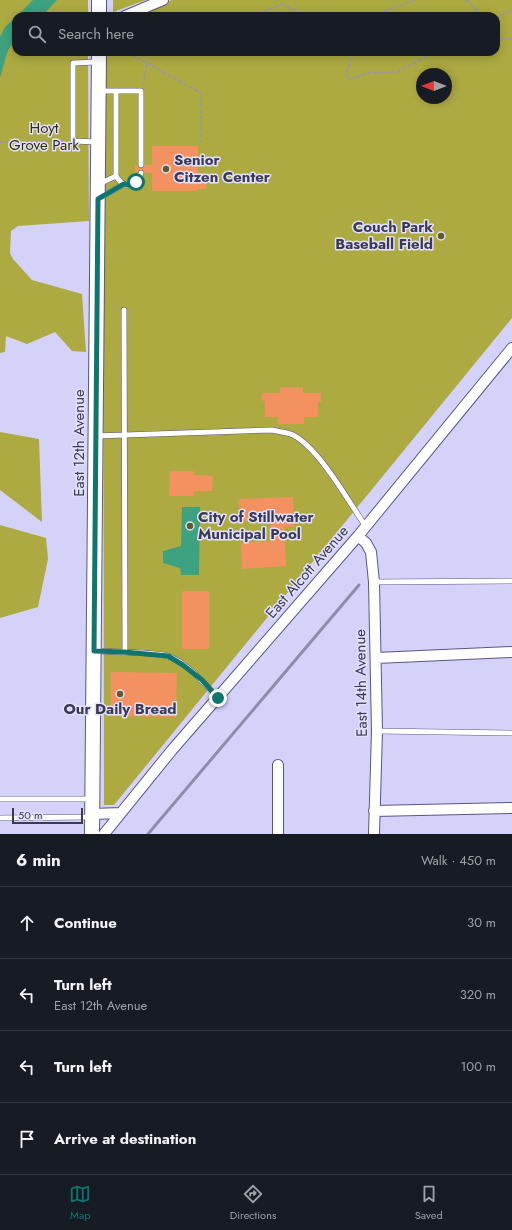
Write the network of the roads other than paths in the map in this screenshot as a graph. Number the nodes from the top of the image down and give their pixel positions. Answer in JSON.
{"nodes":[{"id":1,"x":99,"y":0,"type":"edge"},
{"id":2,"x":163,"y":0,"type":"edge"},
{"id":3,"x":99,"y":12,"type":"edge"},
{"id":4,"x":134,"y":12,"type":"edge"},
{"id":5,"x":99,"y":57,"type":"edge"},
{"id":6,"x":98,"y":91,"type":"junction"},
{"id":7,"x":116,"y":91,"type":"junction"},
{"id":8,"x":98,"y":142,"type":"junction"},
{"id":9,"x":140,"y":165,"type":"dead end"},
{"id":10,"x":140,"y":173,"type":"dead end"},
{"id":11,"x":116,"y":176,"type":"junction"},
{"id":12,"x":124,"y":184,"type":"junction"},
{"id":13,"x":98,"y":185,"type":"junction"},
{"id":14,"x":98,"y":199,"type":"junction"},
{"id":15,"x":124,"y":310,"type":"dead end"},
{"id":16,"x":512,"y":348,"type":"edge"},
{"id":17,"x":124,"y":434,"type":"junction"},
{"id":18,"x":96,"y":436,"type":"junction"},
{"id":19,"x":366,"y":527,"type":"junction"},
{"id":20,"x":358,"y":536,"type":"junction"},
{"id":21,"x":512,"y":581,"type":"edge"},
{"id":22,"x":374,"y":582,"type":"junction"},
{"id":23,"x":94,"y":651,"type":"junction"},
{"id":24,"x":124,"y":652,"type":"junction"},
{"id":25,"x":512,"y":652,"type":"edge"},
{"id":26,"x":376,"y":658,"type":"junction"},
{"id":27,"x":218,"y":698,"type":"junction"},
{"id":28,"x":377,"y":732,"type":"junction"},
{"id":29,"x":512,"y":733,"type":"edge"},
{"id":30,"x":278,"y":765,"type":"dead end"},
{"id":31,"x":0,"y":798,"type":"edge"},
{"id":32,"x":93,"y":799,"type":"junction"},
{"id":33,"x":512,"y":808,"type":"edge"},
{"id":34,"x":374,"y":811,"type":"junction"},
{"id":35,"x":121,"y":813,"type":"junction"},
{"id":36,"x":92,"y":815,"type":"junction"},
{"id":37,"x":0,"y":818,"type":"edge"},
{"id":38,"x":92,"y":834,"type":"edge"},
{"id":39,"x":104,"y":834,"type":"edge"},
{"id":40,"x":278,"y":834,"type":"edge"},
{"id":41,"x":374,"y":834,"type":"edge"}],
"edges":[{"from":1,"to":3,"type":"street"},
{"from":2,"to":4,"type":"street"},
{"from":5,"to":6,"type":"street","name":"East 12th Avenue"},
{"from":5,"to":8,"type":"lane"},
{"from":6,"to":7,"type":"lane"},
{"from":6,"to":8,"type":"street","name":"East 12th Avenue"},
{"from":7,"to":9,"type":"lane"},
{"from":7,"to":11,"type":"lane"},
{"from":8,"to":13,"type":"street","name":"East 12th Avenue"},
{"from":10,"to":12,"type":"lane"},
{"from":11,"to":12,"type":"lane"},
{"from":11,"to":13,"type":"lane"},
{"from":12,"to":14,"type":"lane"},
{"from":13,"to":14,"type":"street","name":"East 12th Avenue"},
{"from":14,"to":18,"type":"street","name":"East 12th Avenue"},
{"from":15,"to":17,"type":"lane"},
{"from":16,"to":19,"type":"street","name":"East Alcott Avenue"},
{"from":17,"to":18,"type":"lane"},
{"from":17,"to":19,"type":"lane"},
{"from":17,"to":24,"type":"lane"},
{"from":18,"to":23,"type":"street","name":"East 12th Avenue"},
{"from":19,"to":20,"type":"street","name":"East Alcott Avenue"},
{"from":20,"to":22,"type":"street","name":"East 14th Avenue"},
{"from":20,"to":27,"type":"street","name":"East Alcott Avenue"},
{"from":21,"to":22,"type":"lane"},
{"from":22,"to":26,"type":"street","name":"East 14th Avenue"},
{"from":23,"to":24,"type":"lane"},
{"from":23,"to":32,"type":"street","name":"East 12th Avenue"},
{"from":24,"to":27,"type":"lane"},
{"from":25,"to":26,"type":"street"},
{"from":26,"to":28,"type":"street","name":"East 14th Avenue"},
{"from":27,"to":35,"type":"street","name":"East Alcott Avenue"},
{"from":28,"to":29,"type":"lane"},
{"from":28,"to":34,"type":"street","name":"East 14th Avenue"},
{"from":30,"to":40,"type":"street"},
{"from":31,"to":32,"type":"lane"},
{"from":32,"to":36,"type":"street","name":"East 12th Avenue"},
{"from":33,"to":34,"type":"street"},
{"from":34,"to":41,"type":"street","name":"East 14th Avenue"},
{"from":35,"to":36,"type":"street"},
{"from":35,"to":39,"type":"street","name":"East Alcott Avenue"},
{"from":36,"to":37,"type":"lane"},
{"from":36,"to":38,"type":"street","name":"East 12th Avenue"}]}
